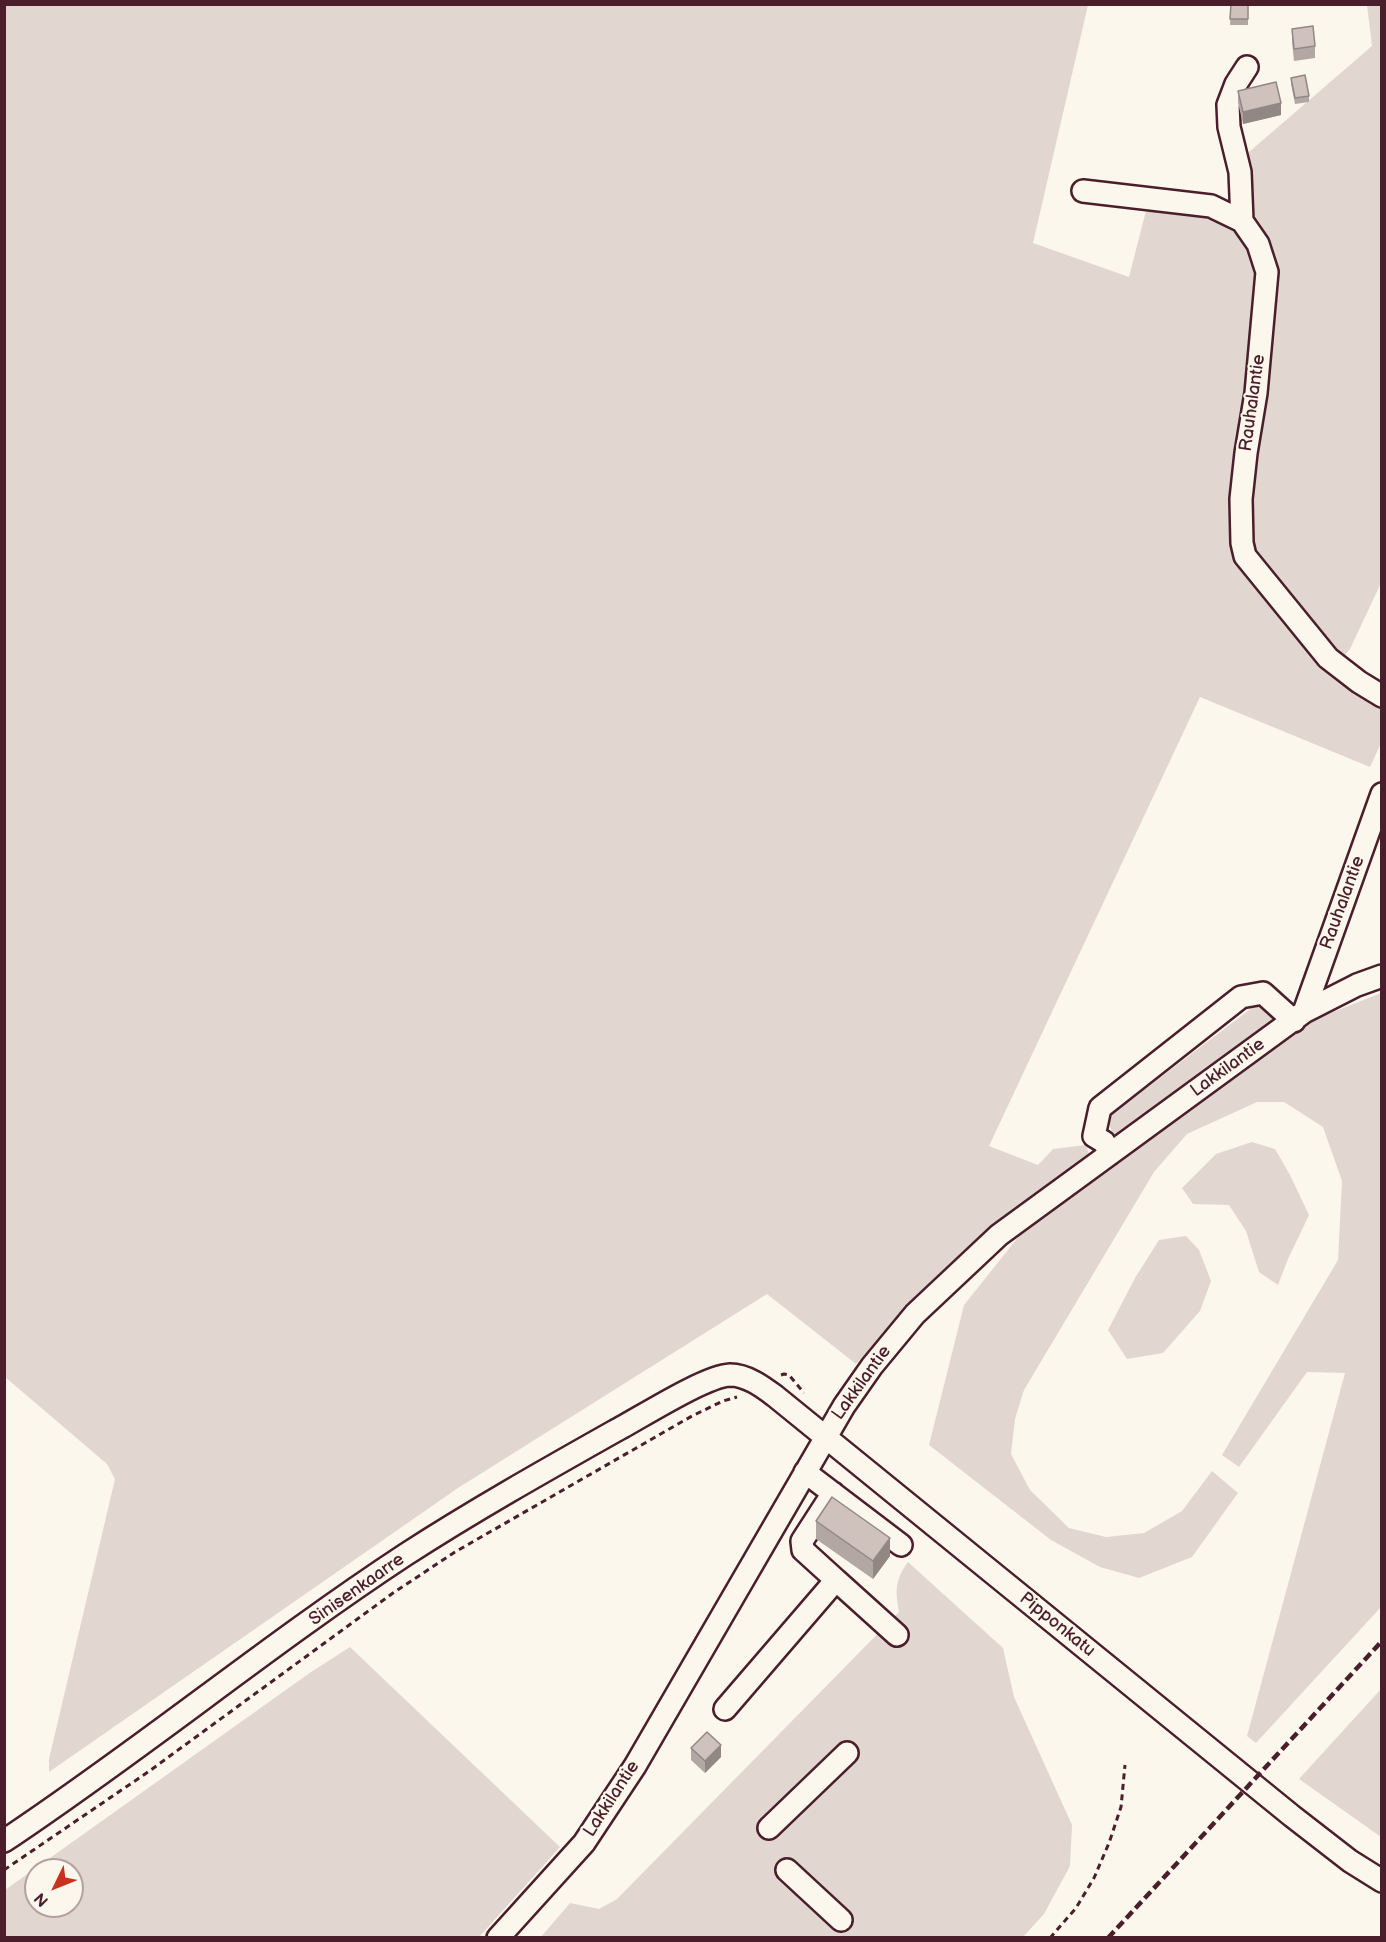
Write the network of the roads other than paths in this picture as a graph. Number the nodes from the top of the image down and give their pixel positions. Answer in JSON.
{"nodes":[{"id":1,"x":1247,"y":67,"type":"dead end"},
{"id":2,"x":1083,"y":191,"type":"dead end"},
{"id":3,"x":1242,"y":221,"type":"junction"},
{"id":4,"x":1382,"y":696,"type":"edge"},
{"id":5,"x":1382,"y":794,"type":"edge"},
{"id":6,"x":1382,"y":976,"type":"edge"},
{"id":7,"x":1299,"y":1016,"type":"junction"},
{"id":8,"x":1110,"y":1154,"type":"junction"},
{"id":9,"x":731,"y":1375,"type":"joint"},
{"id":10,"x":825,"y":1437,"type":"junction"},
{"id":11,"x":805,"y":1472,"type":"junction"},
{"id":12,"x":833,"y":1493,"type":"junction"},
{"id":13,"x":901,"y":1545,"type":"dead end"},
{"id":14,"x":836,"y":1580,"type":"junction"},
{"id":15,"x":897,"y":1635,"type":"dead end"},
{"id":16,"x":724,"y":1709,"type":"dead end"},
{"id":17,"x":847,"y":1753,"type":"dead end"},
{"id":18,"x":769,"y":1828,"type":"dead end"},
{"id":19,"x":4,"y":1841,"type":"edge"},
{"id":20,"x":786,"y":1870,"type":"dead end"},
{"id":21,"x":1382,"y":1881,"type":"edge"},
{"id":22,"x":841,"y":1920,"type":"dead end"},
{"id":23,"x":498,"y":1938,"type":"edge"}],
"edges":[{"from":1,"to":3,"type":"street"},
{"from":2,"to":3,"type":"street"},
{"from":3,"to":4,"type":"street","name":"Rauhalantie"},
{"from":5,"to":7,"type":"street","name":"Rauhalantie"},
{"from":6,"to":7,"type":"street","name":"Lakkilantie"},
{"from":7,"to":8,"type":"street","name":"Lakkilantie"},
{"from":7,"to":8,"type":"street"},
{"from":8,"to":10,"type":"street","name":"Lakkilantie"},
{"from":9,"to":10,"type":"street","name":"Pipponkatu"},
{"from":9,"to":19,"type":"street","name":"Sinisenkaarre"},
{"from":10,"to":11,"type":"street","name":"Lakkilantie"},
{"from":10,"to":21,"type":"street","name":"Pipponkatu"},
{"from":11,"to":12,"type":"street"},
{"from":11,"to":23,"type":"street","name":"Lakkilantie"},
{"from":12,"to":13,"type":"street"},
{"from":12,"to":14,"type":"street"},
{"from":14,"to":15,"type":"street"},
{"from":14,"to":16,"type":"street"},
{"from":17,"to":18,"type":"street"},
{"from":20,"to":22,"type":"street"}]}
